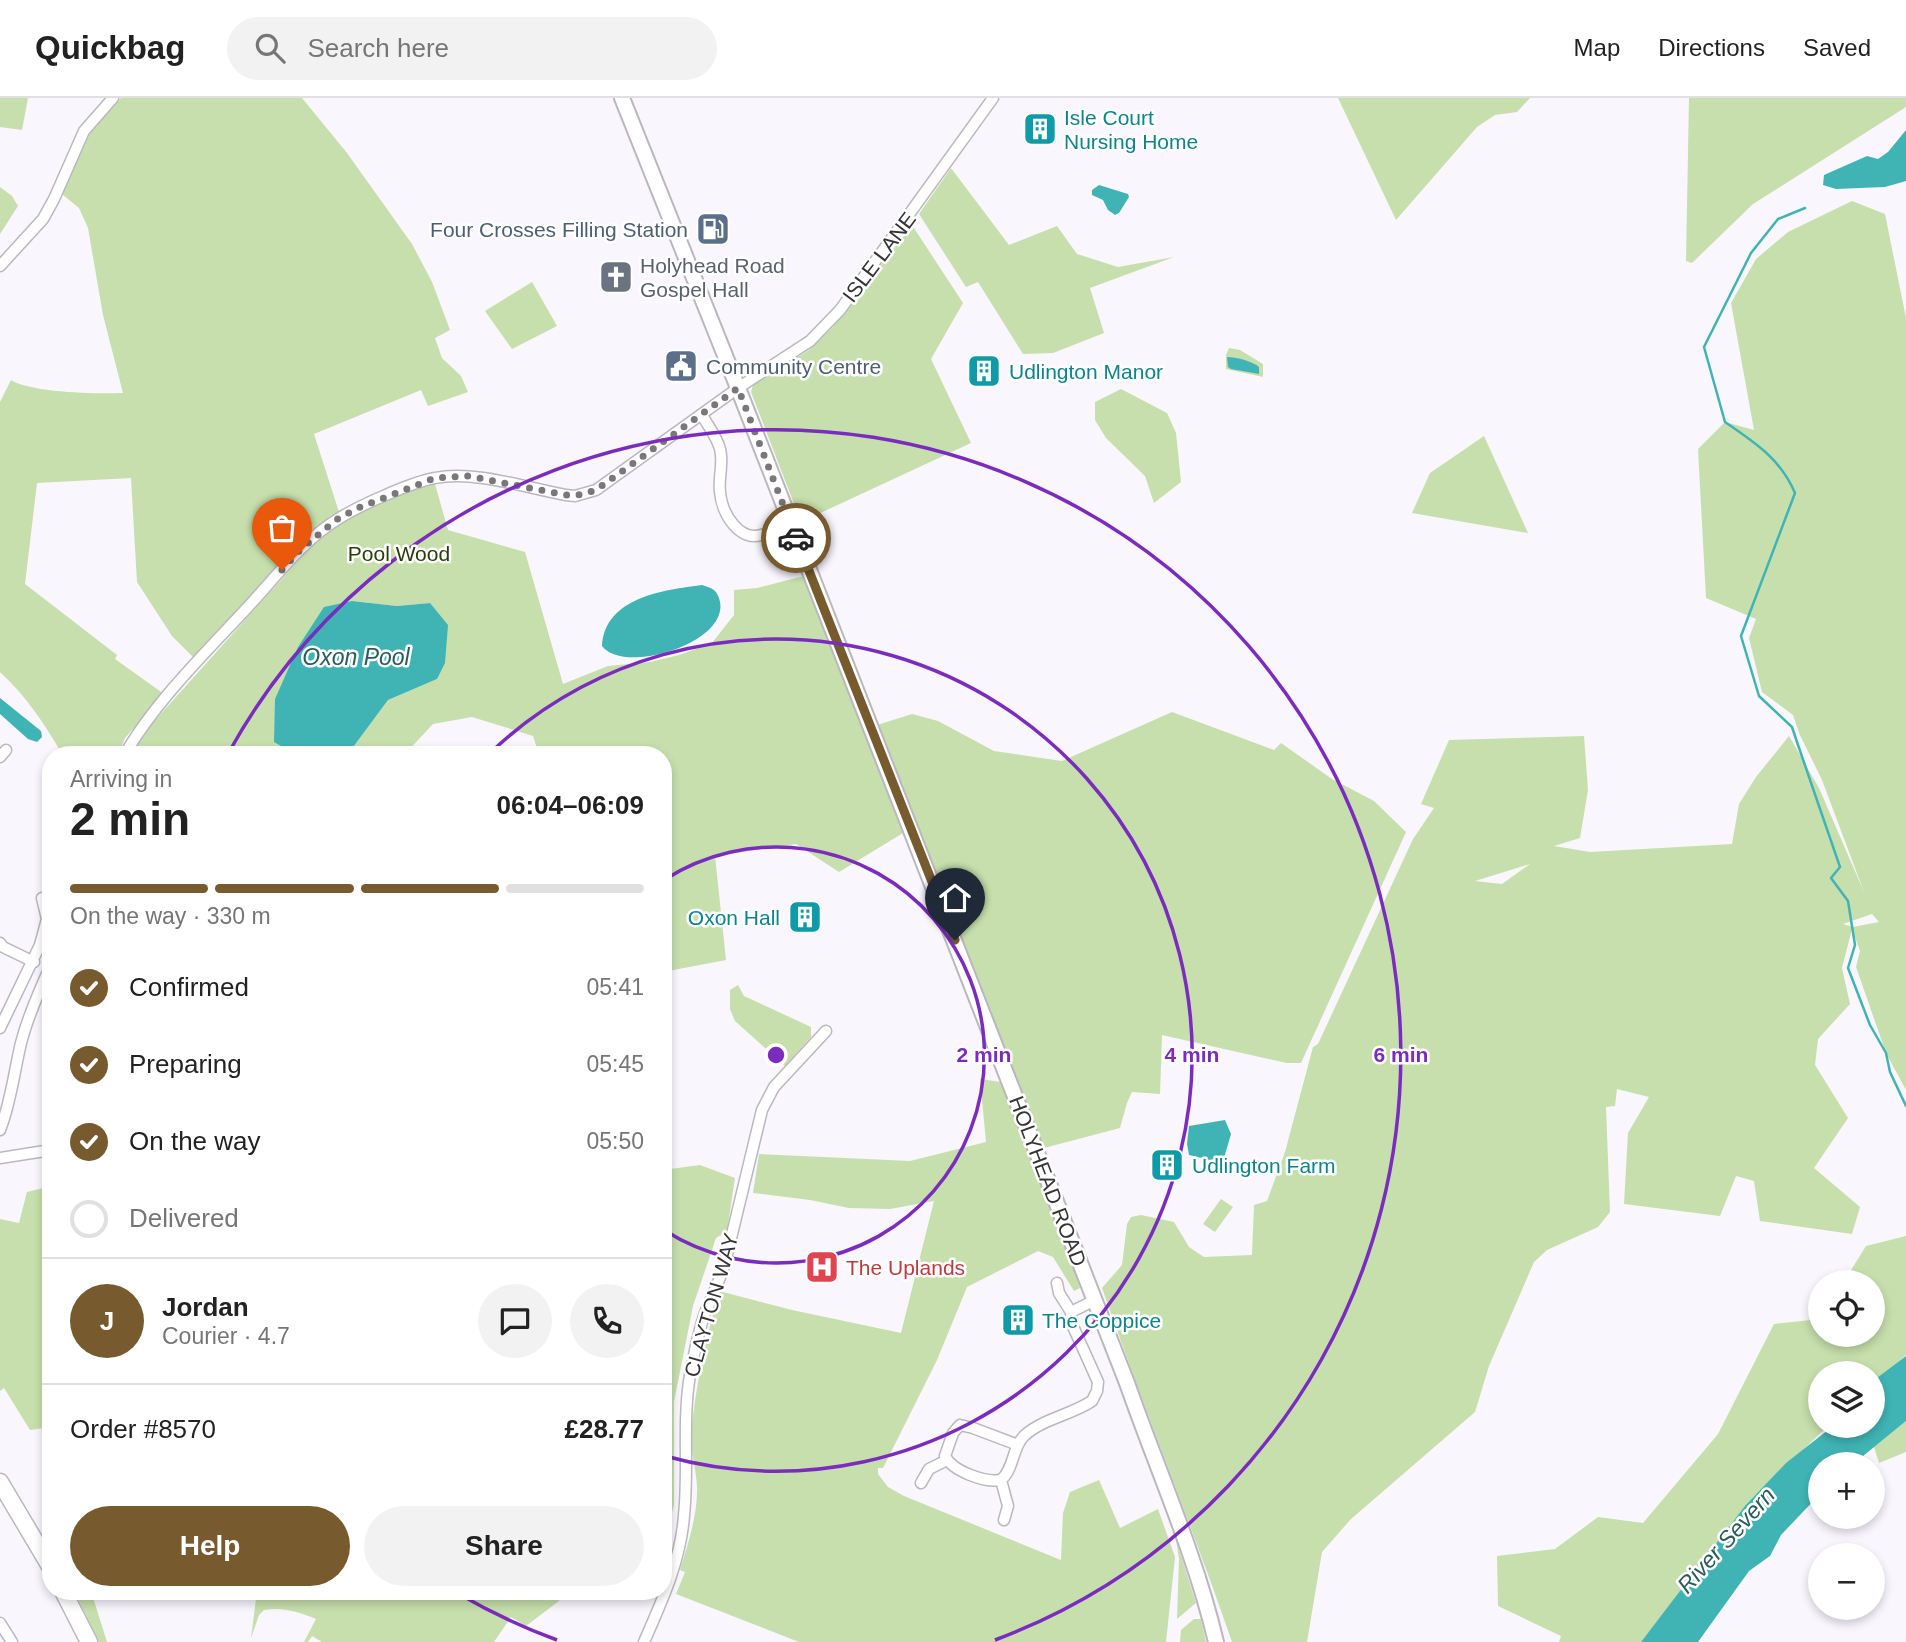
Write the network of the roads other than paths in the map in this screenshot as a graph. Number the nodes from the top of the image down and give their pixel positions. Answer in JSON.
{"nodes":[{"id":1,"x":113,"y":98,"type":"edge"},
{"id":2,"x":622,"y":98,"type":"edge"},
{"id":3,"x":993,"y":98,"type":"edge"},
{"id":4,"x":0,"y":266,"type":"edge"},
{"id":5,"x":738,"y":388,"type":"junction"},
{"id":6,"x":702,"y":415,"type":"junction"},
{"id":7,"x":760,"y":548,"type":"dead end"},
{"id":8,"x":130,"y":746,"type":"edge"},
{"id":9,"x":42,"y":936,"type":"edge"},
{"id":10,"x":0,"y":943,"type":"edge"},
{"id":11,"x":34,"y":962,"type":"junction"},
{"id":12,"x":42,"y":985,"type":"edge"},
{"id":13,"x":0,"y":1028,"type":"edge"},
{"id":14,"x":826,"y":1031,"type":"dead end"},
{"id":15,"x":0,"y":1130,"type":"edge"},
{"id":16,"x":42,"y":1151,"type":"edge"},
{"id":17,"x":0,"y":1158,"type":"edge"},
{"id":18,"x":1057,"y":1283,"type":"dead end"},
{"id":19,"x":1093,"y":1301,"type":"junction"},
{"id":20,"x":1071,"y":1312,"type":"junction"},
{"id":21,"x":1018,"y":1445,"type":"junction"},
{"id":22,"x":947,"y":1460,"type":"junction"},
{"id":23,"x":1001,"y":1480,"type":"junction"},
{"id":24,"x":0,"y":1482,"type":"edge"},
{"id":25,"x":921,"y":1483,"type":"dead end"},
{"id":26,"x":1004,"y":1520,"type":"dead end"},
{"id":27,"x":42,"y":1549,"type":"edge"},
{"id":28,"x":672,"y":1573,"type":"edge"},
{"id":29,"x":68,"y":1600,"type":"edge"},
{"id":30,"x":661,"y":1600,"type":"edge"},
{"id":31,"x":0,"y":1623,"type":"edge"},
{"id":32,"x":12,"y":1642,"type":"edge"},
{"id":33,"x":89,"y":1642,"type":"edge"},
{"id":34,"x":644,"y":1642,"type":"edge"},
{"id":35,"x":1216,"y":1642,"type":"edge"}],
"edges":[{"from":1,"to":4,"type":"street"},
{"from":2,"to":5,"type":"main road","name":"HOLYHEAD ROAD"},
{"from":3,"to":5,"type":"street","name":"ISLE LANE"},
{"from":5,"to":6,"type":"street","name":"ISLE LANE"},
{"from":5,"to":19,"type":"main road","name":"HOLYHEAD ROAD"},
{"from":6,"to":7,"type":"street"},
{"from":6,"to":8,"type":"street","name":"ISLE LANE"},
{"from":9,"to":11,"type":"street"},
{"from":10,"to":11,"type":"street"},
{"from":11,"to":13,"type":"street"},
{"from":12,"to":15,"type":"street"},
{"from":14,"to":28,"type":"street","name":"CLAYTON WAY"},
{"from":16,"to":17,"type":"street"},
{"from":18,"to":20,"type":"street"},
{"from":19,"to":20,"type":"street"},
{"from":19,"to":35,"type":"main road","name":"HOLYHEAD ROAD"},
{"from":20,"to":21,"type":"street"},
{"from":21,"to":22,"type":"street"},
{"from":21,"to":23,"type":"street"},
{"from":22,"to":23,"type":"street"},
{"from":22,"to":25,"type":"street"},
{"from":23,"to":26,"type":"street"},
{"from":24,"to":27,"type":"main road"},
{"from":29,"to":33,"type":"main road"},
{"from":30,"to":34,"type":"street","name":"CLAYTON WAY"},
{"from":31,"to":32,"type":"street"}]}
